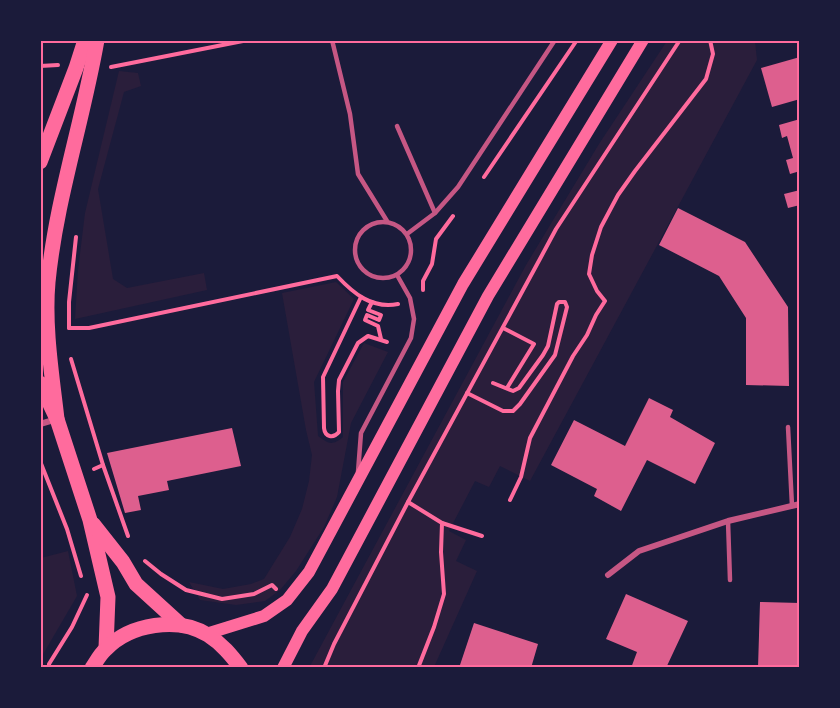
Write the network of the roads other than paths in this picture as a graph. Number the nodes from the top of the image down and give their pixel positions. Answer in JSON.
{"nodes":[{"id":1,"x":85,"y":40,"type":"edge"},
{"id":2,"x":98,"y":40,"type":"edge"},
{"id":3,"x":332,"y":40,"type":"edge"},
{"id":4,"x":555,"y":40,"type":"edge"},
{"id":5,"x":612,"y":40,"type":"edge"},
{"id":6,"x":643,"y":40,"type":"edge"},
{"id":7,"x":83,"y":70,"type":"junction"},
{"id":8,"x":397,"y":126,"type":"dead end"},
{"id":9,"x":40,"y":162,"type":"edge"},
{"id":10,"x":435,"y":213,"type":"junction"},
{"id":11,"x":387,"y":221,"type":"junction"},
{"id":12,"x":407,"y":234,"type":"junction"},
{"id":13,"x":40,"y":260,"type":"edge"},
{"id":14,"x":397,"y":275,"type":"junction"},
{"id":15,"x":48,"y":284,"type":"junction"},
{"id":16,"x":40,"y":383,"type":"edge"},
{"id":17,"x":57,"y":419,"type":"junction"},
{"id":18,"x":40,"y":424,"type":"edge"},
{"id":19,"x":788,"y":427,"type":"dead end"},
{"id":20,"x":357,"y":483,"type":"junction"},
{"id":21,"x":800,"y":504,"type":"edge"},
{"id":22,"x":792,"y":506,"type":"junction"},
{"id":23,"x":90,"y":520,"type":"junction"},
{"id":24,"x":728,"y":521,"type":"junction"},
{"id":25,"x":608,"y":575,"type":"dead end"},
{"id":26,"x":730,"y":580,"type":"dead end"},
{"id":27,"x":181,"y":625,"type":"junction"},
{"id":28,"x":206,"y":634,"type":"junction"},
{"id":29,"x":106,"y":648,"type":"junction"},
{"id":30,"x":92,"y":668,"type":"edge"},
{"id":31,"x":241,"y":668,"type":"edge"},
{"id":32,"x":282,"y":668,"type":"edge"}],
"edges":[{"from":1,"to":7,"type":"main road"},
{"from":2,"to":7,"type":"main road"},
{"from":3,"to":11,"type":"lane"},
{"from":4,"to":10,"type":"lane"},
{"from":5,"to":20,"type":"main road"},
{"from":6,"to":32,"type":"main road"},
{"from":7,"to":9,"type":"main road"},
{"from":7,"to":15,"type":"main road"},
{"from":8,"to":10,"type":"lane"},
{"from":10,"to":12,"type":"lane"},
{"from":11,"to":12,"type":"lane"},
{"from":11,"to":14,"type":"lane"},
{"from":12,"to":14,"type":"lane"},
{"from":13,"to":15,"type":"street"},
{"from":14,"to":20,"type":"lane"},
{"from":15,"to":17,"type":"main road"},
{"from":16,"to":17,"type":"main road"},
{"from":17,"to":18,"type":"street"},
{"from":17,"to":23,"type":"main road"},
{"from":19,"to":22,"type":"lane"},
{"from":20,"to":28,"type":"main road"},
{"from":21,"to":22,"type":"street"},
{"from":22,"to":24,"type":"street"},
{"from":23,"to":27,"type":"main road"},
{"from":23,"to":29,"type":"main road"},
{"from":24,"to":25,"type":"street"},
{"from":24,"to":26,"type":"lane"},
{"from":27,"to":28,"type":"main road"},
{"from":27,"to":29,"type":"main road"},
{"from":28,"to":31,"type":"main road"},
{"from":29,"to":30,"type":"main road"}]}
